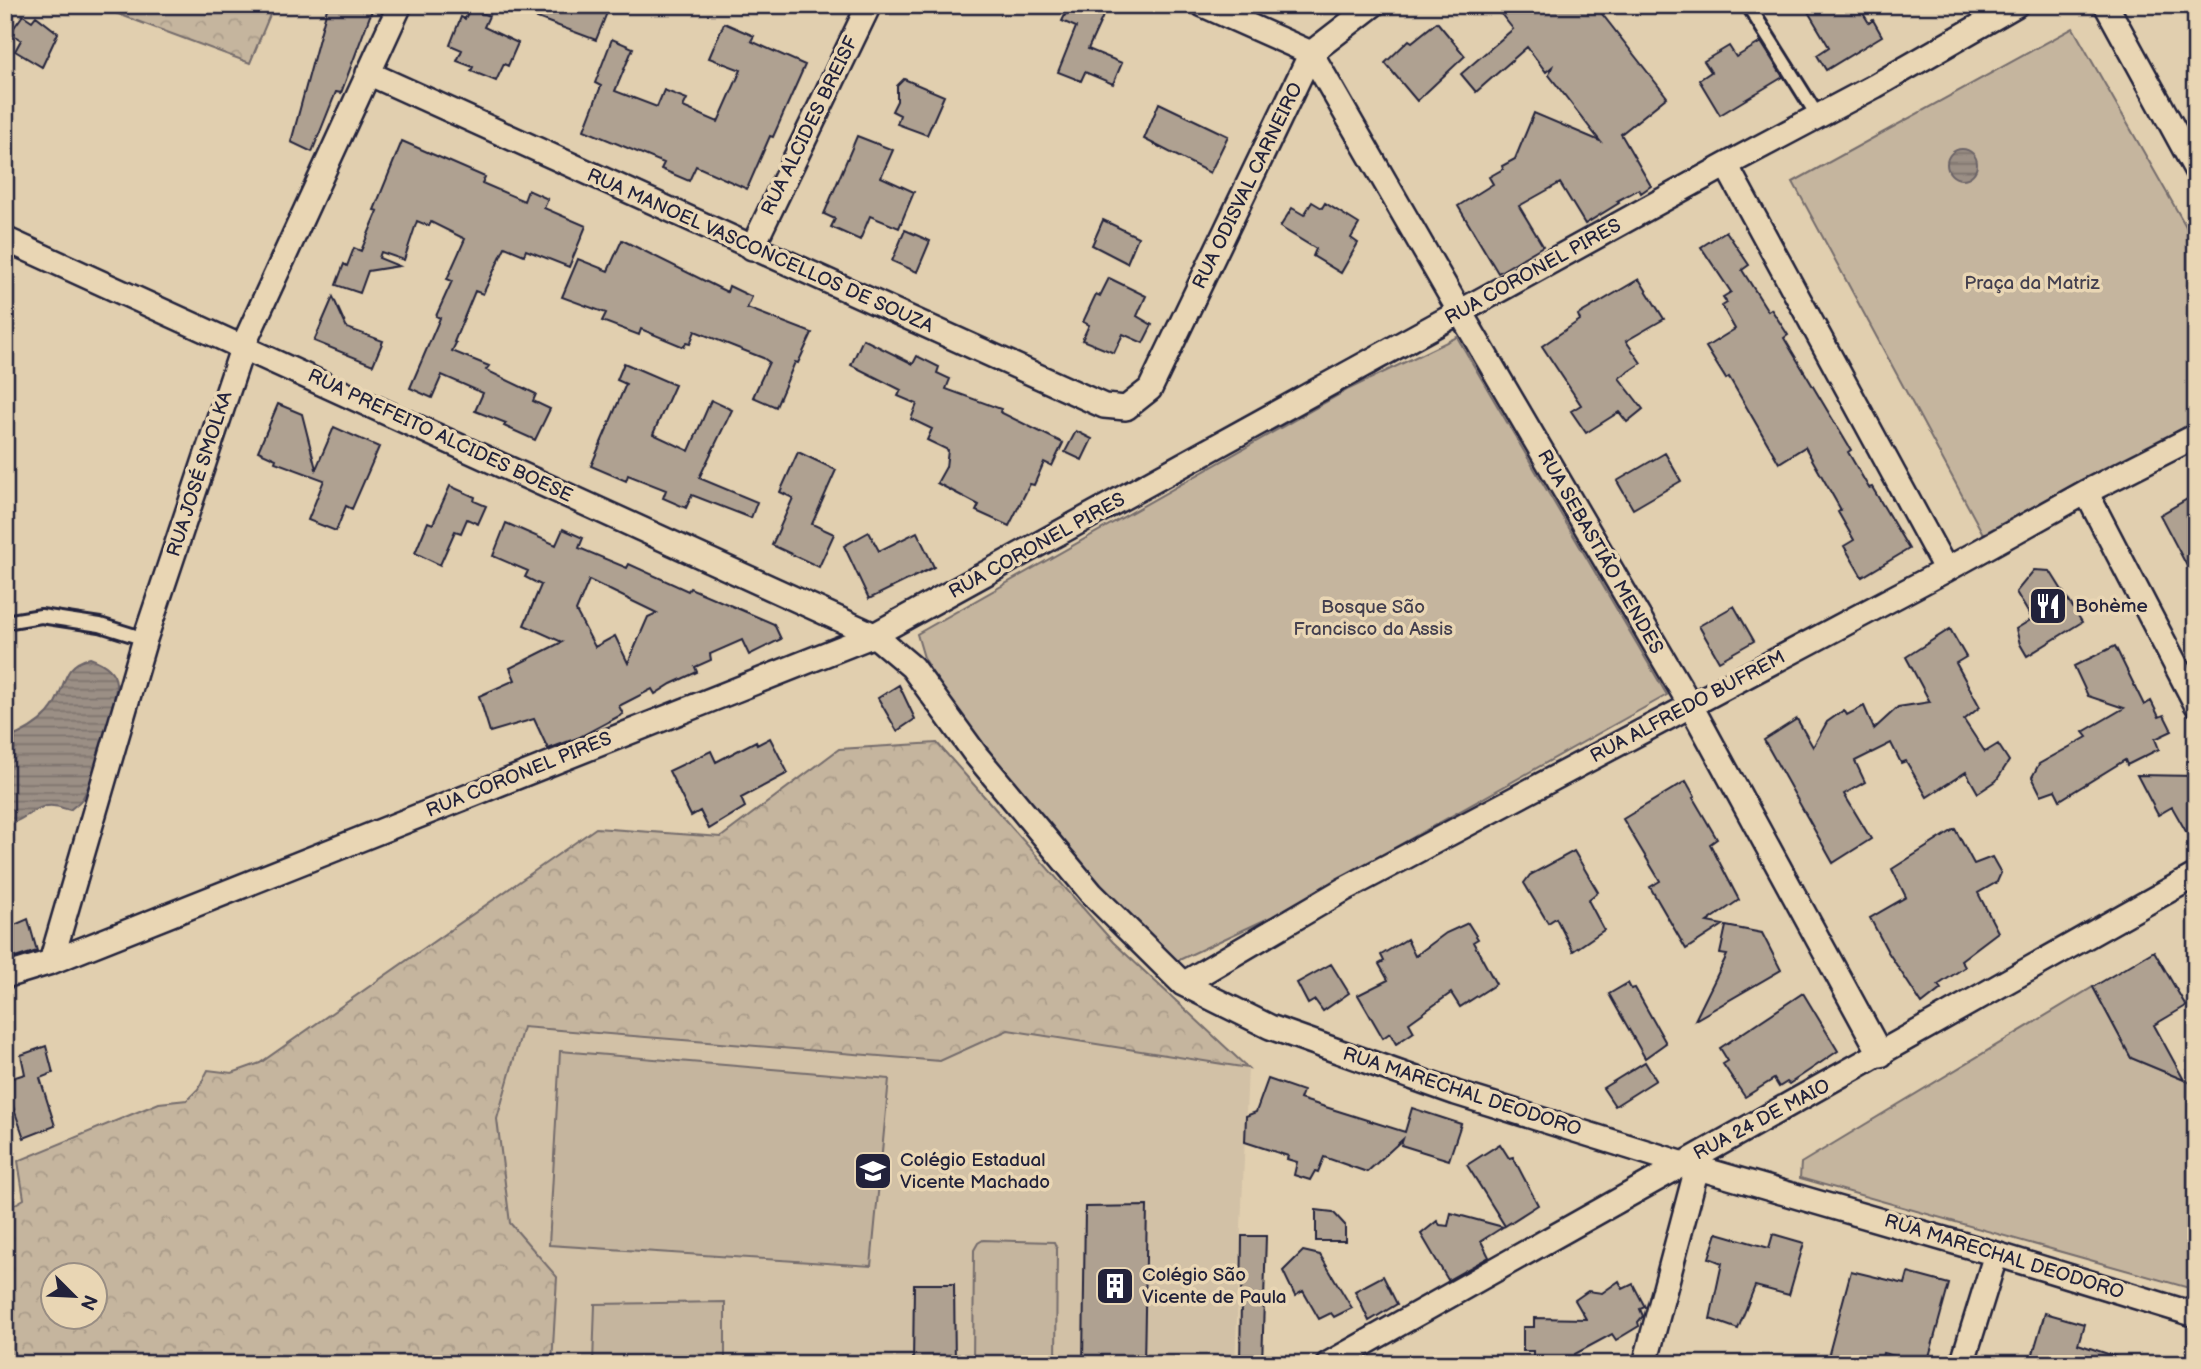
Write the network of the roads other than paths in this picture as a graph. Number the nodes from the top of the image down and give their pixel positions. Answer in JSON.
{"nodes":[{"id":1,"x":400,"y":5,"type":"edge"},
{"id":2,"x":869,"y":5,"type":"edge"},
{"id":3,"x":1203,"y":5,"type":"edge"},
{"id":4,"x":1373,"y":5,"type":"edge"},
{"id":5,"x":1748,"y":5,"type":"edge"},
{"id":6,"x":2016,"y":5,"type":"edge"},
{"id":7,"x":2106,"y":5,"type":"edge"},
{"id":8,"x":1311,"y":54,"type":"junction"},
{"id":9,"x":368,"y":73,"type":"junction"},
{"id":10,"x":1817,"y":115,"type":"junction"},
{"id":11,"x":1726,"y":165,"type":"junction"},
{"id":12,"x":2196,"y":170,"type":"edge"},
{"id":13,"x":5,"y":239,"type":"edge"},
{"id":14,"x":752,"y":248,"type":"junction"},
{"id":15,"x":1460,"y":312,"type":"junction"},
{"id":16,"x":243,"y":346,"type":"junction"},
{"id":17,"x":1150,"y":389,"type":"joint"},
{"id":18,"x":2196,"y":436,"type":"edge"},
{"id":19,"x":2086,"y":492,"type":"junction"},
{"id":20,"x":1946,"y":570,"type":"junction"},
{"id":21,"x":5,"y":622,"type":"edge"},
{"id":22,"x":874,"y":635,"type":"junction"},
{"id":23,"x":145,"y":639,"type":"junction"},
{"id":24,"x":2196,"y":704,"type":"edge"},
{"id":25,"x":1691,"y":706,"type":"junction"},
{"id":26,"x":2196,"y":876,"type":"edge"},
{"id":27,"x":51,"y":962,"type":"junction"},
{"id":28,"x":5,"y":976,"type":"edge"},
{"id":29,"x":1183,"y":984,"type":"junction"},
{"id":30,"x":1881,"y":1055,"type":"junction"},
{"id":31,"x":1689,"y":1166,"type":"junction"},
{"id":32,"x":1996,"y":1254,"type":"junction"},
{"id":33,"x":2196,"y":1315,"type":"edge"},
{"id":34,"x":1328,"y":1364,"type":"edge"},
{"id":35,"x":1645,"y":1364,"type":"edge"},
{"id":36,"x":1962,"y":1364,"type":"edge"}],
"edges":[{"from":1,"to":9,"type":"street","name":"RUA JOSÉ SMOLKA"},
{"from":2,"to":14,"type":"street","name":"RUA ALCIDES BREISF"},
{"from":3,"to":8,"type":"street"},
{"from":4,"to":8,"type":"street","name":"RUA ODISVAL CARNEIRO"},
{"from":5,"to":10,"type":"lane"},
{"from":6,"to":10,"type":"street","name":"RUA CORONEL PIRES"},
{"from":7,"to":12,"type":"street"},
{"from":8,"to":15,"type":"street","name":"RUA SEBASTIÃO MENDES"},
{"from":8,"to":17,"type":"street","name":"RUA ODISVAL CARNEIRO"},
{"from":9,"to":14,"type":"street","name":"RUA MANOEL VASCONCELLOS DE SOUZA"},
{"from":9,"to":16,"type":"street","name":"RUA JOSÉ SMOLKA"},
{"from":10,"to":11,"type":"street","name":"RUA CORONEL PIRES"},
{"from":11,"to":15,"type":"street","name":"RUA CORONEL PIRES"},
{"from":11,"to":20,"type":"street"},
{"from":13,"to":16,"type":"street","name":"RUA PREFEITO ALCIDES BOESE"},
{"from":14,"to":17,"type":"street","name":"RUA MANOEL VASCONCELLOS DE SOUZA"},
{"from":15,"to":22,"type":"street","name":"RUA CORONEL PIRES"},
{"from":15,"to":25,"type":"street","name":"RUA SEBASTIÃO MENDES"},
{"from":16,"to":22,"type":"street","name":"RUA PREFEITO ALCIDES BOESE"},
{"from":16,"to":23,"type":"street","name":"RUA JOSÉ SMOLKA"},
{"from":18,"to":19,"type":"street","name":"RUA ALFREDO BUFREM"},
{"from":19,"to":20,"type":"street","name":"RUA ALFREDO BUFREM"},
{"from":19,"to":24,"type":"street"},
{"from":20,"to":25,"type":"street","name":"RUA ALFREDO BUFREM"},
{"from":21,"to":23,"type":"lane"},
{"from":22,"to":27,"type":"street","name":"RUA CORONEL PIRES"},
{"from":22,"to":29,"type":"street","name":"RUA MARECHAL DEODORO"},
{"from":23,"to":27,"type":"street","name":"RUA JOSÉ SMOLKA"},
{"from":25,"to":29,"type":"street","name":"RUA ALFREDO BUFREM"},
{"from":25,"to":30,"type":"street","name":"RUA SEBASTIÃO MENDES"},
{"from":26,"to":30,"type":"street","name":"RUA 24 DE MAIO"},
{"from":27,"to":28,"type":"street","name":"RUA CORONEL PIRES"},
{"from":29,"to":31,"type":"street","name":"RUA MARECHAL DEODORO"},
{"from":30,"to":31,"type":"street","name":"RUA 24 DE MAIO"},
{"from":31,"to":32,"type":"street","name":"RUA MARECHAL DEODORO"},
{"from":31,"to":34,"type":"street","name":"RUA 24 DE MAIO"},
{"from":31,"to":35,"type":"street"},
{"from":32,"to":33,"type":"street","name":"RUA MARECHAL DEODORO"},
{"from":32,"to":36,"type":"street"}]}
